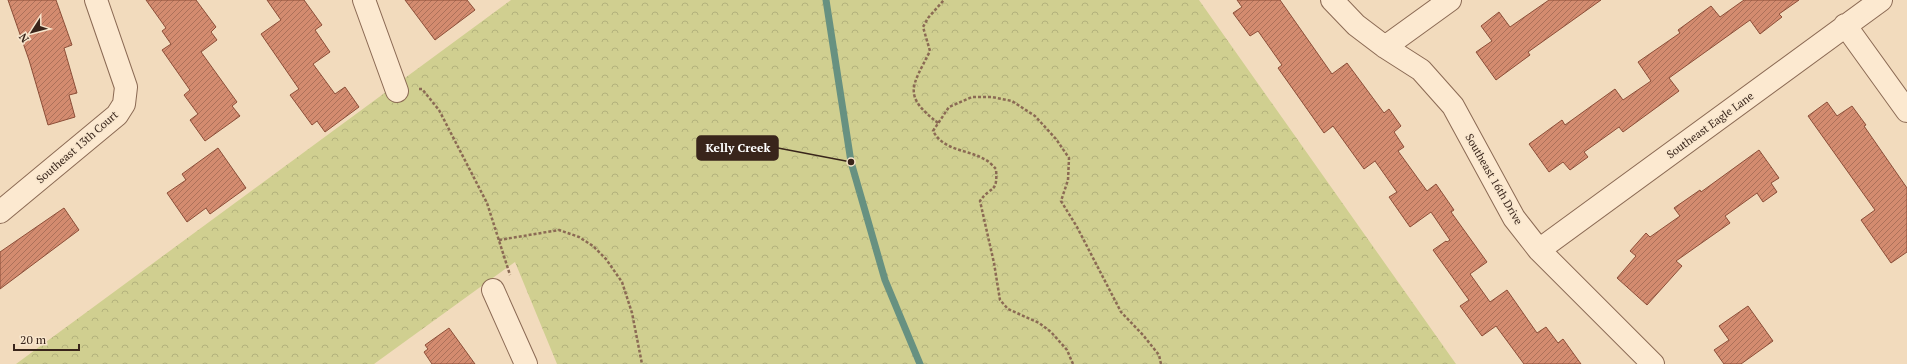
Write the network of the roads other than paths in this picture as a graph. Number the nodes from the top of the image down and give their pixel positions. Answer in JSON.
{"nodes":[{"id":1,"x":96,"y":0,"type":"edge"},
{"id":2,"x":364,"y":0,"type":"edge"},
{"id":3,"x":1332,"y":0,"type":"edge"},
{"id":4,"x":1450,"y":0,"type":"edge"},
{"id":5,"x":1881,"y":0,"type":"edge"},
{"id":6,"x":1845,"y":25,"type":"junction"},
{"id":7,"x":1385,"y":48,"type":"junction"},
{"id":8,"x":397,"y":90,"type":"road end"},
{"id":9,"x":1907,"y":111,"type":"edge"},
{"id":10,"x":0,"y":212,"type":"edge"},
{"id":11,"x":1539,"y":250,"type":"junction"},
{"id":12,"x":493,"y":290,"type":"road end"},
{"id":13,"x":526,"y":364,"type":"edge"},
{"id":14,"x":1653,"y":364,"type":"edge"}],
"edges":[{"from":1,"to":10,"type":"street","name":"Southeast 13th Court"},
{"from":2,"to":8,"type":"street"},
{"from":3,"to":7,"type":"street","name":"Southeast 16th Drive"},
{"from":4,"to":7,"type":"street"},
{"from":5,"to":6,"type":"street","name":"Southeast Eagle Lane"},
{"from":6,"to":9,"type":"street"},
{"from":6,"to":11,"type":"street","name":"Southeast Eagle Lane"},
{"from":7,"to":11,"type":"street","name":"Southeast 16th Drive"},
{"from":11,"to":14,"type":"street","name":"Southeast 16th Drive"},
{"from":12,"to":13,"type":"street"}]}
